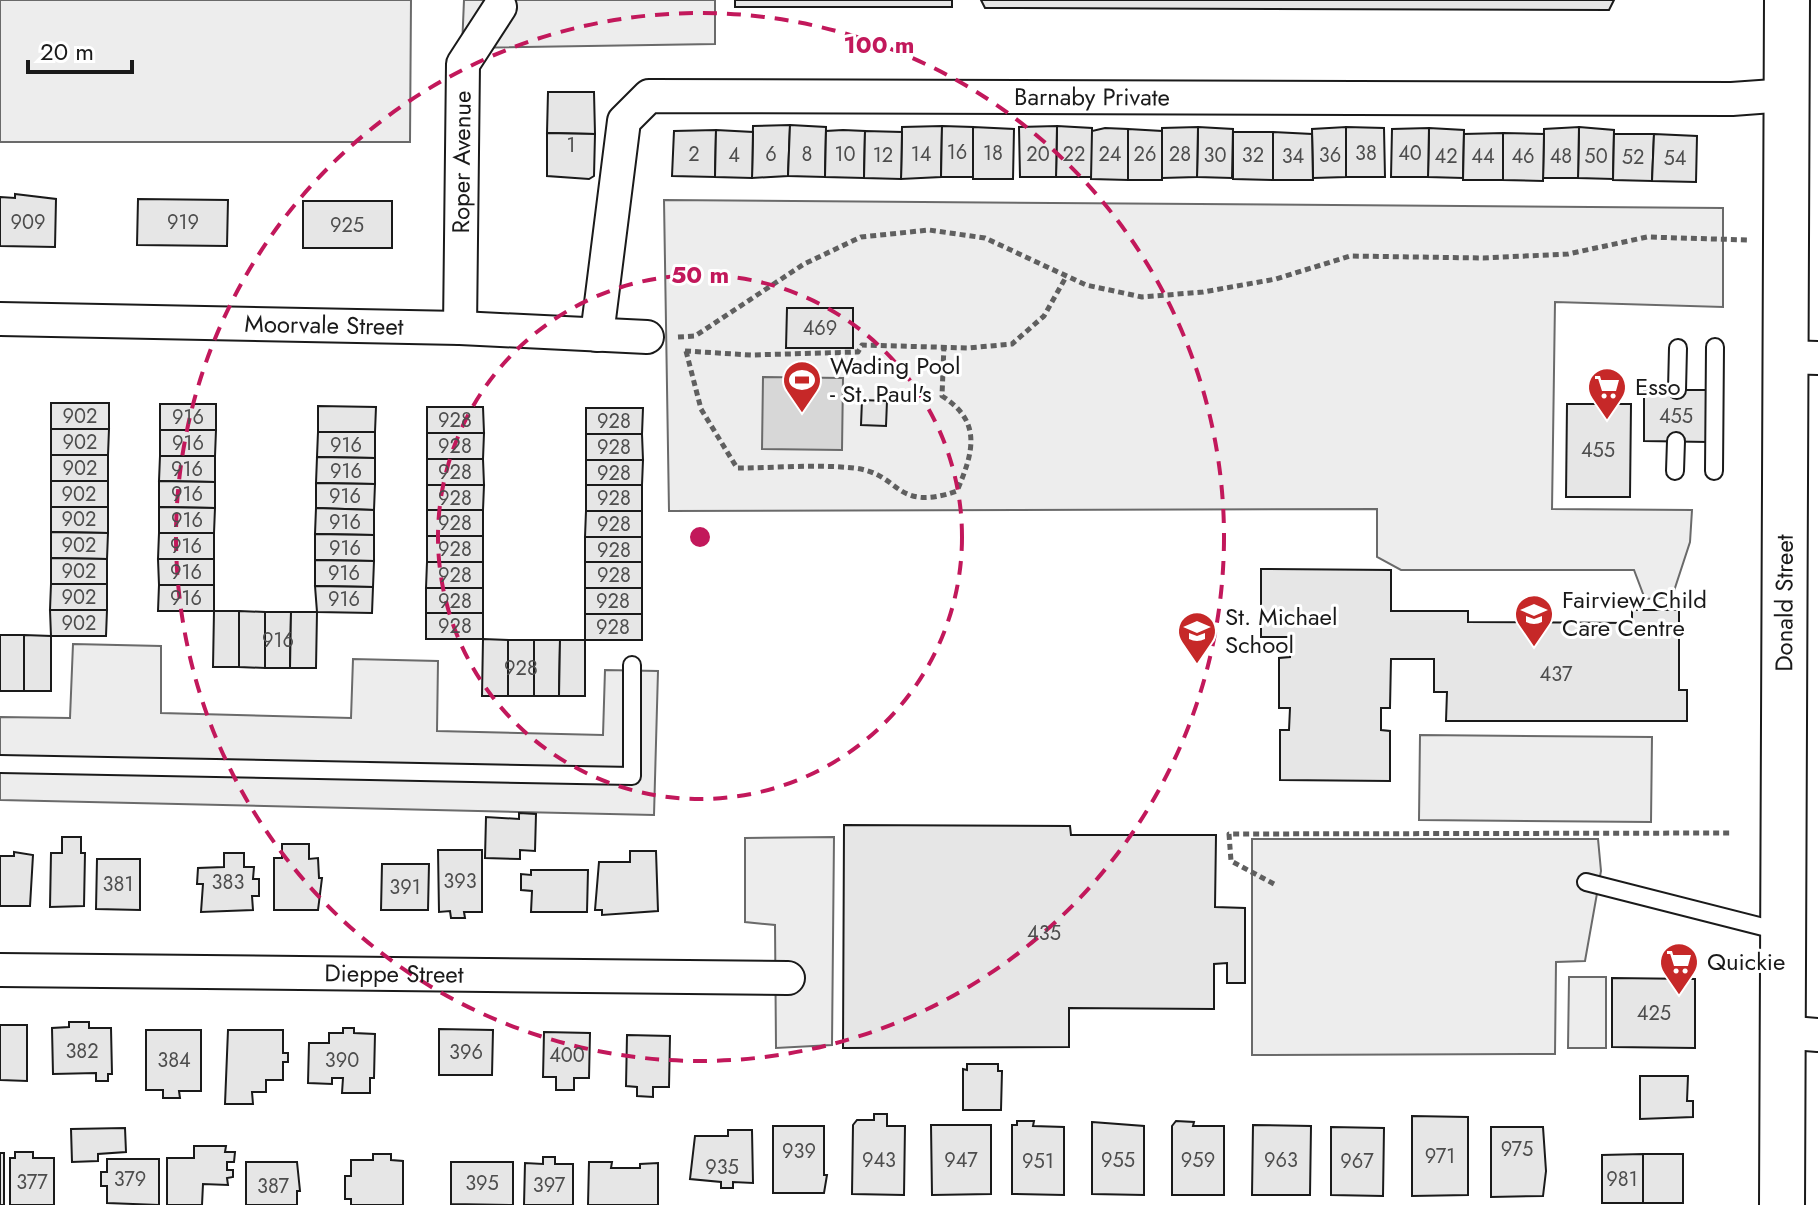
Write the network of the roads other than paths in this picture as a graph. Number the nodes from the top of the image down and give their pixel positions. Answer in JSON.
{"nodes":[{"id":1,"x":1787,"y":0,"type":"edge"},
{"id":2,"x":500,"y":7,"type":"dead end"},
{"id":3,"x":1786,"y":95,"type":"junction"},
{"id":4,"x":0,"y":319,"type":"edge"},
{"id":5,"x":460,"y":328,"type":"junction"},
{"id":6,"x":597,"y":335,"type":"junction"},
{"id":7,"x":647,"y":337,"type":"dead end"},
{"id":8,"x":1715,"y":347,"type":"dead end"},
{"id":9,"x":1678,"y":348,"type":"dead end"},
{"id":10,"x":1801,"y":357,"type":"edge"},
{"id":11,"x":1677,"y":390,"type":"dead end"},
{"id":12,"x":1676,"y":441,"type":"dead end"},
{"id":13,"x":1675,"y":471,"type":"dead end"},
{"id":14,"x":1714,"y":471,"type":"dead end"},
{"id":15,"x":632,"y":665,"type":"dead end"},
{"id":16,"x":0,"y":764,"type":"edge"},
{"id":17,"x":1586,"y":882,"type":"dead end"},
{"id":18,"x":1781,"y":931,"type":"junction"},
{"id":19,"x":0,"y":970,"type":"edge"},
{"id":20,"x":788,"y":978,"type":"dead end"},
{"id":21,"x":1799,"y":1033,"type":"edge"},
{"id":22,"x":1782,"y":1205,"type":"edge"}],
"edges":[{"from":1,"to":3,"type":"street","name":"Donald Street"},
{"from":2,"to":5,"type":"street","name":"Roper Avenue"},
{"from":3,"to":6,"type":"street","name":"Barnaby Private"},
{"from":3,"to":10,"type":"street","name":"Donald Street"},
{"from":4,"to":5,"type":"street","name":"Moorvale Street"},
{"from":5,"to":6,"type":"street","name":"Moorvale Street"},
{"from":6,"to":7,"type":"street","name":"Moorvale Street"},
{"from":8,"to":14,"type":"lane"},
{"from":9,"to":11,"type":"lane"},
{"from":10,"to":18,"type":"street","name":"Donald Street"},
{"from":12,"to":13,"type":"lane"},
{"from":15,"to":16,"type":"lane"},
{"from":17,"to":18,"type":"lane"},
{"from":18,"to":21,"type":"street","name":"Donald Street"},
{"from":19,"to":20,"type":"street","name":"Dieppe Street"},
{"from":21,"to":22,"type":"street","name":"Donald Street"}]}
